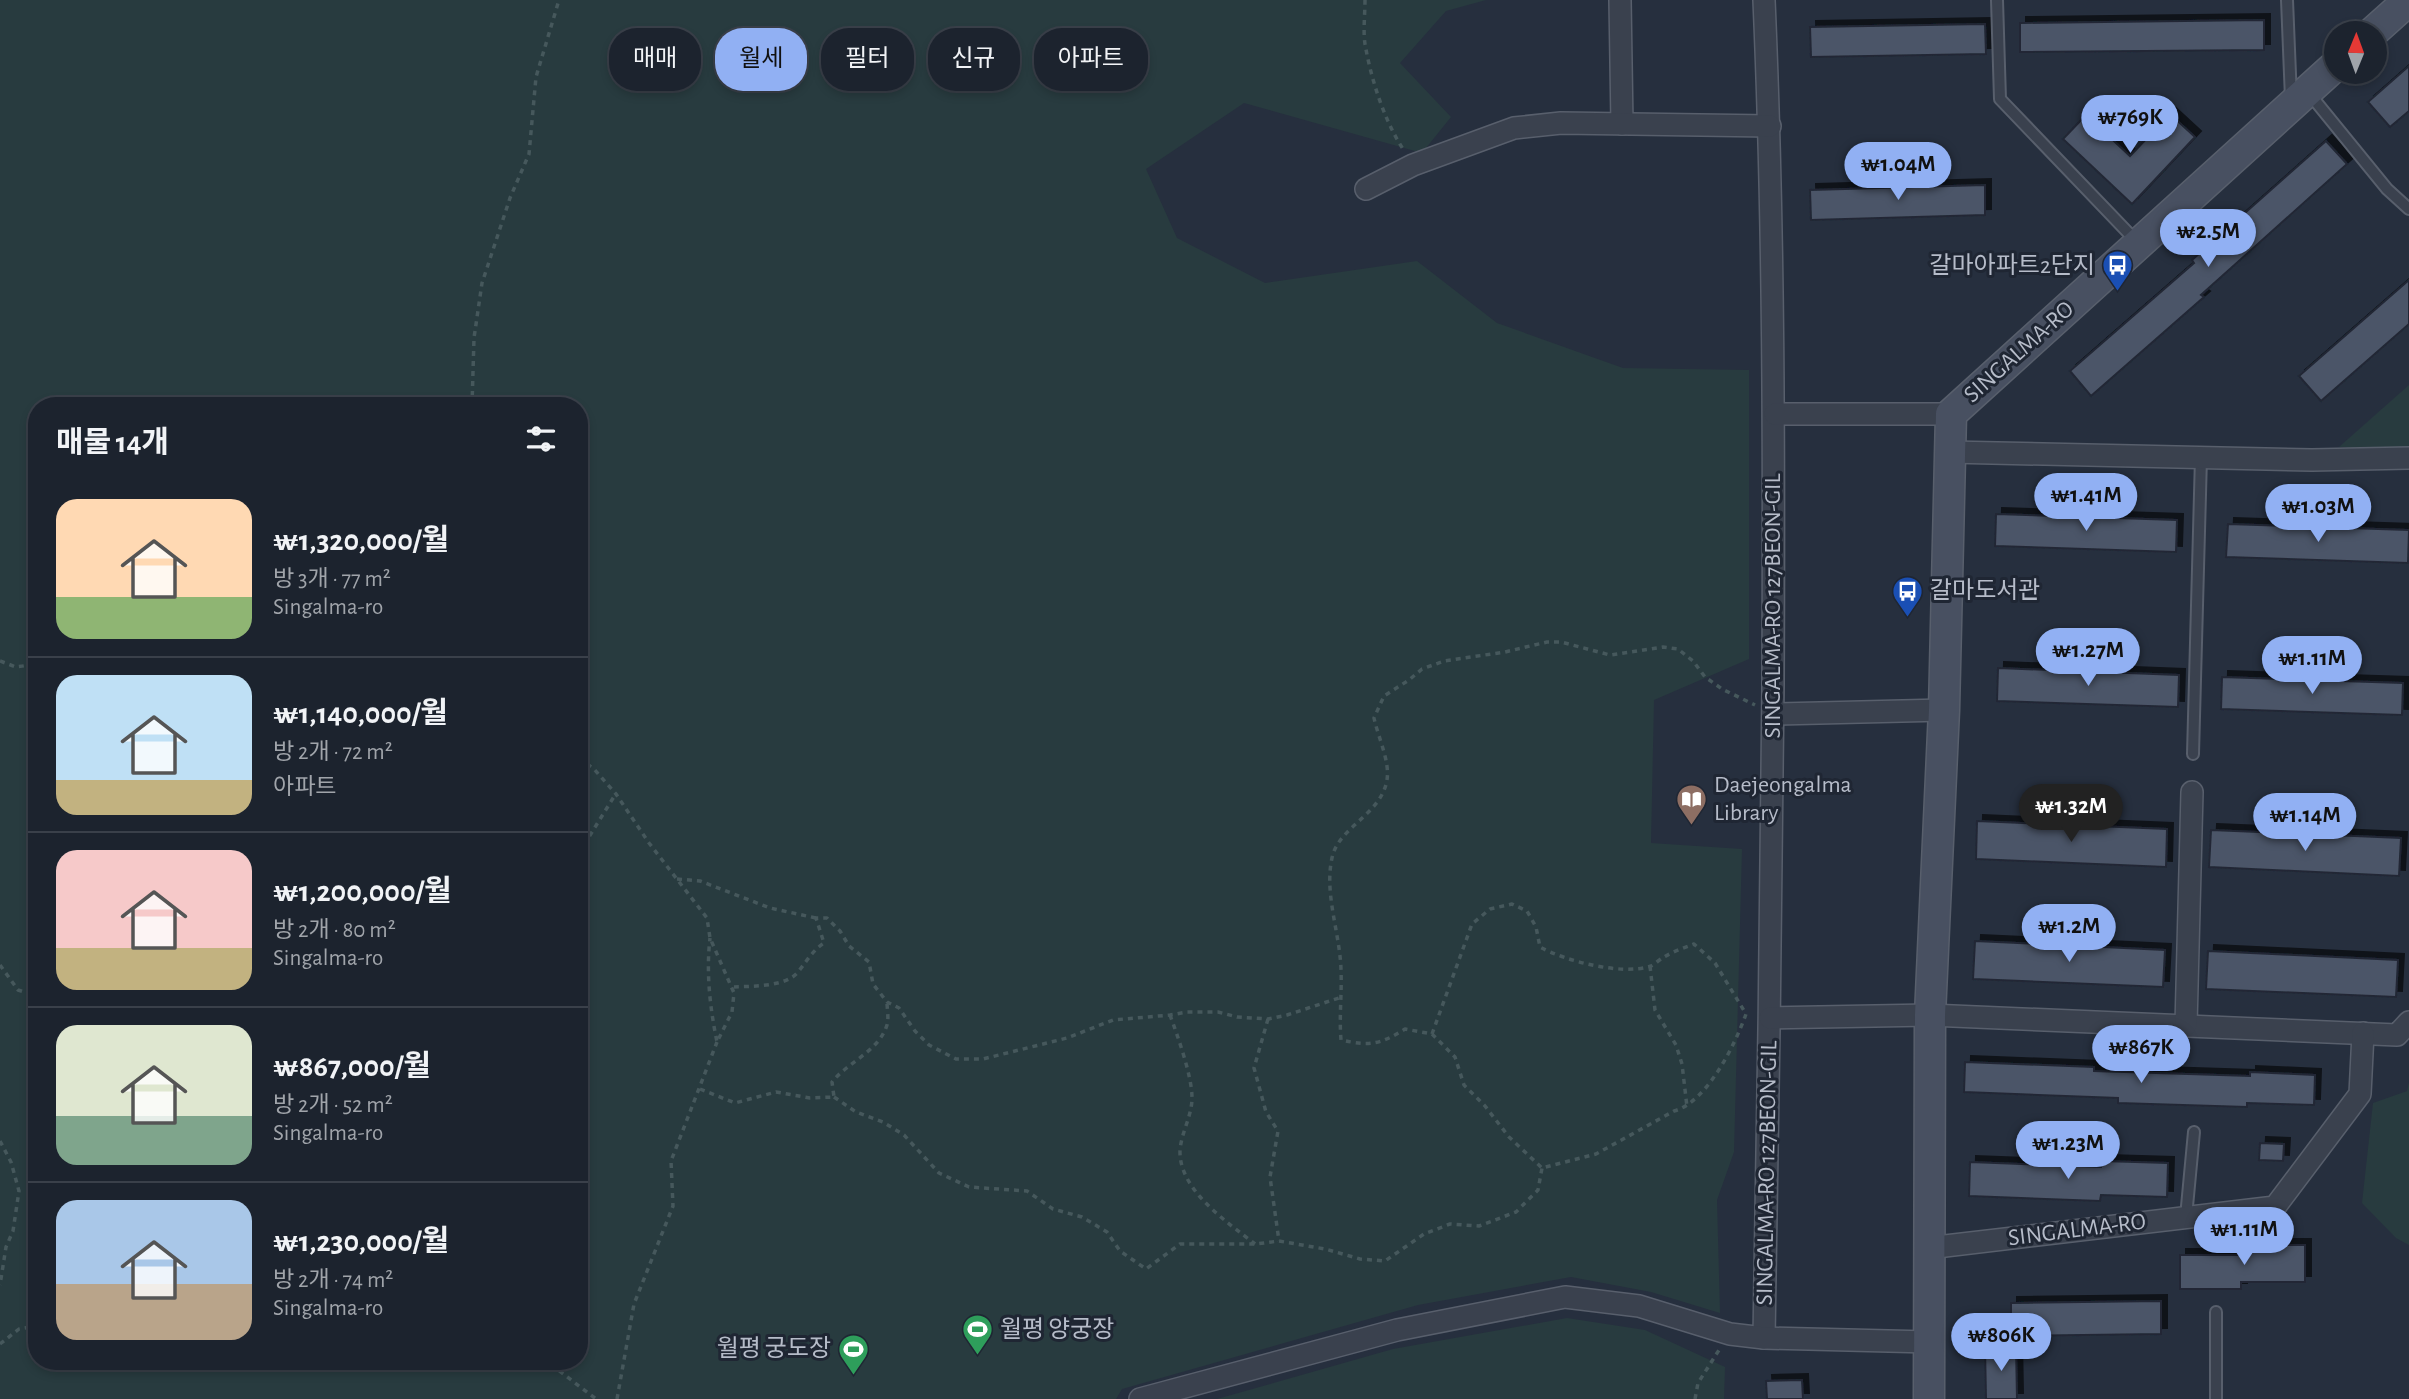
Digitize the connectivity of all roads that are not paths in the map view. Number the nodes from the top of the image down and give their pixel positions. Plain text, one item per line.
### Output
1 (1620, 0) edge
2 (1764, 0) edge
3 (1997, 0) edge
4 (2287, 0) edge
5 (2409, 0) edge
6 (2385, 21) edge
7 (2324, 76) edge
8 (2299, 98) junction
9 (1622, 124) junction
10 (1770, 127) junction
11 (1366, 189) dead end
12 (2409, 209) edge
13 (2140, 245) junction
14 (1775, 414) junction
15 (1951, 414) junction
16 (1949, 452) junction
17 (2201, 457) junction
18 (2409, 458) edge
19 (1944, 710) junction
20 (1773, 713) junction
21 (2193, 754) dead end
22 (2193, 792) dead end
23 (1930, 1015) junction
24 (1770, 1018) junction
25 (2409, 1022) edge
26 (2186, 1025) junction
27 (2363, 1033) junction
28 (2194, 1132) dead end
29 (2186, 1217) junction
30 (1928, 1248) junction
31 (2216, 1312) dead end
32 (1764, 1338) junction
33 (1928, 1342) junction
34 (1140, 1399) edge
35 (1929, 1399) edge
36 (2216, 1399) edge

1 - 9 street
2 - 10 street, SINGALMA-RO 127BEON-GIL
3 - 13 lane
4 - 8 lane
5 - 6 street
7 - 8 street, SINGALMA-RO
8 - 12 lane
8 - 13 street, SINGALMA-RO
9 - 10 street
9 - 11 street
10 - 14 street, SINGALMA-RO 127BEON-GIL
13 - 15 street, SINGALMA-RO
14 - 15 street, SINGALMA-RO
14 - 20 street, SINGALMA-RO 127BEON-GIL
15 - 16 street, SINGALMA-RO
16 - 17 street
16 - 19 street, SINGALMA-RO
17 - 18 street
17 - 21 lane
19 - 20 street
19 - 23 street, SINGALMA-RO
20 - 24 street, SINGALMA-RO 127BEON-GIL
22 - 26 street
23 - 24 street
23 - 26 street
23 - 30 street, SINGALMA-RO
24 - 32 street, SINGALMA-RO 127BEON-GIL
25 - 27 street
26 - 27 street
27 - 29 street, SINGALMA-RO
28 - 29 lane
29 - 30 street, SINGALMA-RO
30 - 33 street, SINGALMA-RO
31 - 36 lane
32 - 33 street
32 - 34 street
33 - 35 street, SINGALMA-RO

